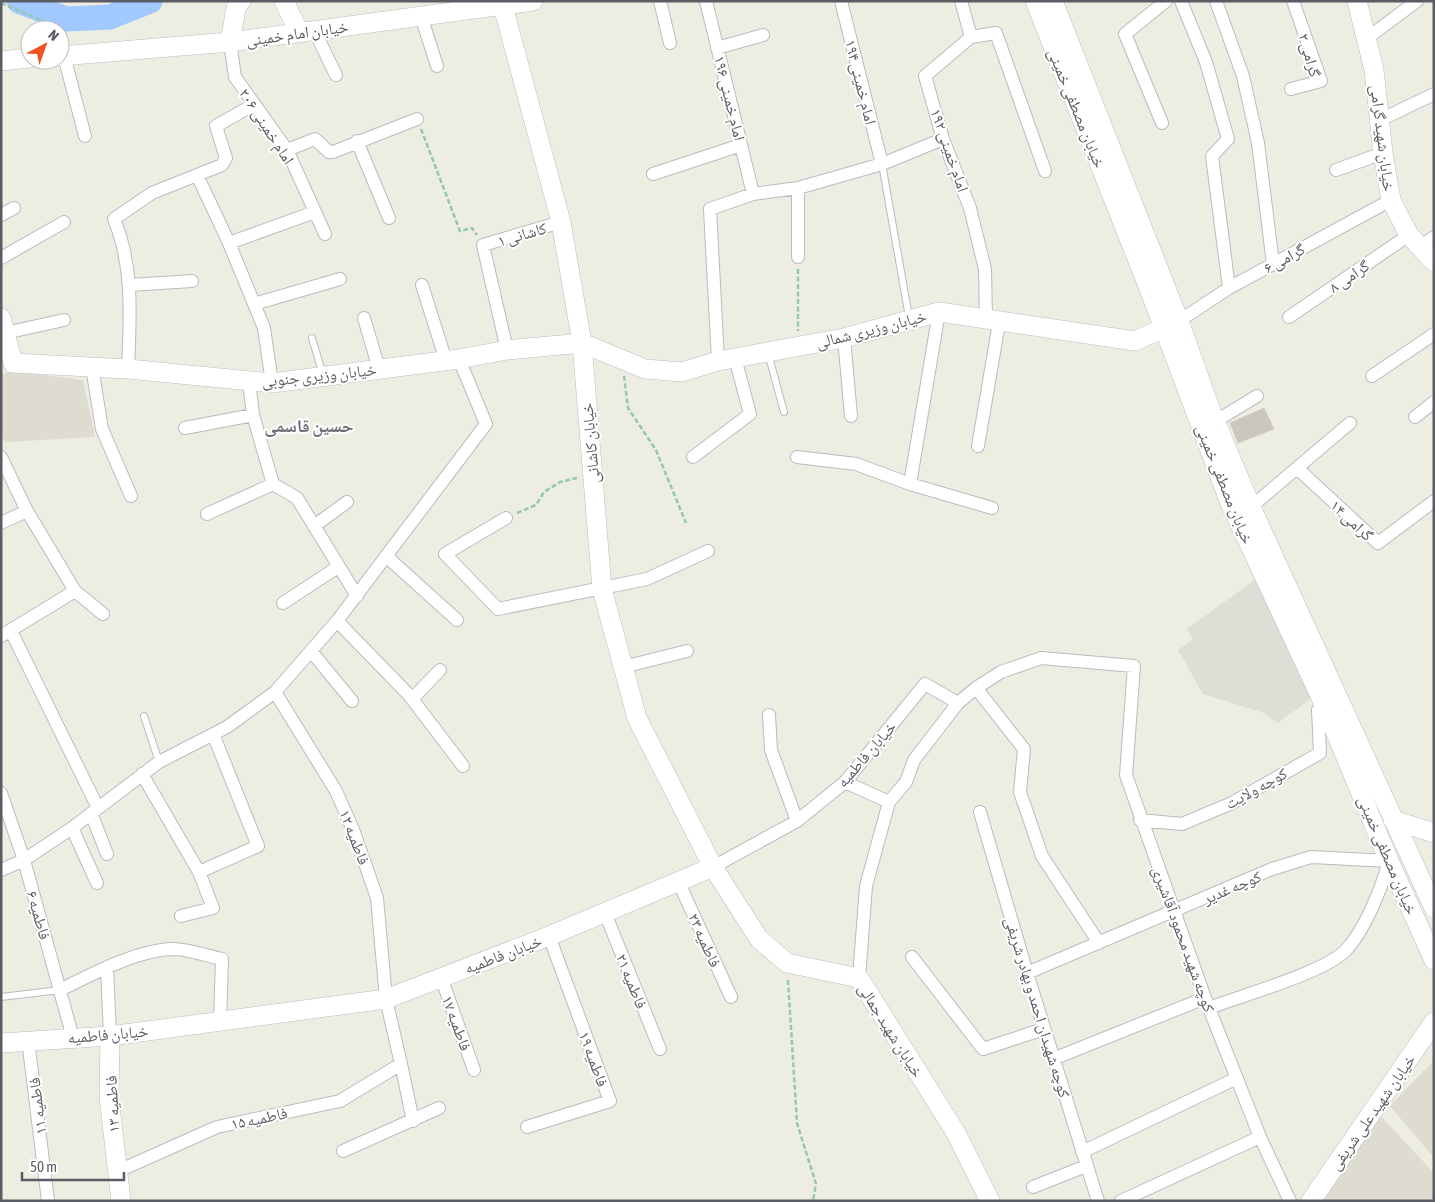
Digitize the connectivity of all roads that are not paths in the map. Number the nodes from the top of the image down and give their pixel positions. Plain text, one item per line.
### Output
1 (241, 1) edge
2 (284, 1) edge
3 (531, 1) edge
4 (660, 1) edge
5 (706, 1) edge
6 (841, 1) edge
7 (961, 1) edge
8 (1035, 1) edge
9 (1053, 1) edge
10 (1166, 1) edge
11 (1181, 1) edge
12 (1216, 1) edge
13 (1293, 1) edge
14 (1357, 1) edge
15 (1416, 1) edge
16 (503, 6) junction
17 (421, 16) junction
18 (307, 31) junction
19 (763, 35) dead end
20 (971, 37) junction
21 (1366, 39) junction
22 (230, 42) junction
23 (670, 42) dead end
24 (717, 48) junction
25 (70, 55) edge
26 (20, 59) edge
27 (1, 61) edge
28 (438, 66) dead end
29 (66, 70) edge
30 (336, 74) dead end
31 (1291, 89) dead end
32 (1434, 94) edge
33 (253, 104) junction
34 (417, 119) road end
35 (1380, 120) junction
36 (1162, 123) dead end
37 (85, 136) dead end
38 (943, 139) junction
39 (357, 141) junction
40 (741, 145) junction
41 (287, 150) junction
42 (1383, 153) junction
43 (882, 164) junction
44 (1336, 170) dead end
45 (1045, 171) dead end
46 (653, 174) dead end
47 (197, 175) junction
48 (798, 188) junction
49 (753, 194) junction
50 (1391, 200) junction
51 (14, 208) dead end
52 (315, 212) junction
53 (1, 215) edge
54 (390, 218) dead end
55 (64, 222) dead end
56 (561, 222) junction
57 (325, 234) dead end
58 (1421, 240) edge
59 (229, 243) junction
60 (798, 257) road end
61 (1, 258) edge
62 (1434, 262) edge
63 (1273, 264) junction
64 (340, 278) dead end
65 (192, 281) dead end
66 (130, 284) junction
67 (422, 285) dead end
68 (1229, 288) junction
69 (254, 304) junction
70 (939, 312) junction
71 (1288, 316) dead end
72 (364, 318) dead end
73 (64, 320) dead end
74 (910, 321) junction
75 (993, 322) junction
76 (3, 325) edge
77 (1172, 325) junction
78 (1434, 334) edge
79 (312, 338) dead end
80 (844, 338) junction
81 (582, 343) junction
82 (507, 350) junction
83 (768, 352) junction
84 (726, 359) junction
85 (453, 360) junction
86 (7, 365) edge
87 (92, 367) junction
88 (128, 369) junction
89 (379, 369) junction
90 (323, 376) junction
91 (1372, 376) dead end
92 (249, 381) junction
93 (272, 383) junction
94 (1257, 396) dead end
95 (1434, 402) edge
96 (784, 412) dead end
97 (253, 415) junction
98 (851, 416) dead end
99 (1414, 417) dead end
100 (1216, 421) junction
101 (1350, 423) dead end
102 (185, 428) dead end
103 (978, 446) dead end
104 (1, 457) edge
105 (693, 457) dead end
106 (797, 457) dead end
107 (1297, 468) junction
108 (273, 484) junction
109 (910, 484) junction
110 (132, 496) dead end
111 (1434, 501) edge
112 (347, 502) dead end
113 (1251, 507) junction
114 (992, 508) dead end
115 (27, 512) junction
116 (207, 514) dead end
117 (506, 518) road end
118 (1, 523) edge
119 (314, 526) junction
120 (708, 551) dead end
121 (386, 556) junction
122 (338, 566) junction
123 (602, 589) junction
124 (75, 591) junction
125 (357, 596) junction
126 (283, 603) dead end
127 (103, 614) dead end
128 (457, 620) dead end
129 (337, 621) junction
130 (6, 633) edge
131 (311, 651) junction
132 (687, 651) dead end
133 (623, 667) junction
134 (440, 670) dead end
135 (976, 688) junction
136 (275, 692) junction
137 (412, 699) junction
138 (352, 701) dead end
139 (1322, 702) junction
140 (958, 703) junction
141 (768, 715) dead end
142 (144, 716) dead end
143 (213, 734) junction
144 (159, 762) junction
145 (463, 766) dead end
146 (142, 774) junction
147 (845, 782) junction
148 (1, 793) edge
149 (889, 802) junction
150 (94, 811) junction
151 (980, 812) dead end
152 (1140, 820) junction
153 (1393, 820) junction
154 (797, 821) junction
155 (72, 828) junction
156 (1434, 833) edge
157 (107, 854) dead end
158 (24, 860) junction
159 (1389, 861) junction
160 (713, 866) junction
161 (1, 870) edge
162 (199, 872) junction
163 (97, 883) dead end
164 (678, 883) junction
165 (1433, 907) edge
166 (1173, 912) junction
167 (605, 913) junction
168 (181, 916) dead end
169 (549, 936) junction
170 (1099, 943) junction
171 (912, 956) dead end
172 (1434, 960) edge
173 (107, 967) junction
174 (1027, 973) junction
175 (441, 977) junction
176 (859, 978) junction
177 (60, 990) junction
178 (1, 997) edge
179 (731, 997) dead end
180 (386, 999) junction
181 (1207, 1003) junction
182 (220, 1022) junction
183 (1434, 1022) edge
184 (1044, 1029) junction
185 (110, 1036) junction
186 (73, 1038) junction
187 (28, 1040) junction
188 (1, 1043) edge
189 (660, 1049) dead end
190 (1053, 1058) junction
191 (401, 1064) junction
192 (474, 1070) dead end
193 (1237, 1078) junction
194 (439, 1108) dead end
195 (413, 1121) junction
196 (527, 1128) dead end
197 (1260, 1137) junction
198 (342, 1150) dead end
199 (1082, 1152) junction
200 (1086, 1166) junction
201 (116, 1172) junction
202 (1033, 1187) dead end
203 (48, 1201) edge
204 (121, 1201) edge
205 (990, 1201) edge
206 (1098, 1201) edge
207 (1121, 1201) edge
208 (1290, 1201) edge
209 (1310, 1201) edge

1 - 22 street
2 - 18 street
3 - 16 street, خیابان امام خمینی
4 - 23 street
5 - 24 street, امام خمینی ۱۹۶
6 - 43 street, امام خمینی ۱۹۴
7 - 20 street
8 - 77 street, خیابان مصطفی خمینی
9 - 77 street, خیابان مصطفی خمینی
10 - 36 street
11 - 68 street
12 - 63 street
13 - 31 street, گرامی ۲
14 - 21 street, خیابان شهید گرامی
15 - 21 street
16 - 17 street, خیابان امام خمینی
16 - 56 street, خیابان کاشانی
17 - 18 street, خیابان امام خمینی
17 - 28 street
18 - 22 street, خیابان امام خمینی
18 - 30 street
19 - 24 street
20 - 38 street, امام خمینی ۱۹۲
20 - 45 street
21 - 35 street, خیابان شهید گرامی
22 - 25 street, خیابان امام خمینی
22 - 33 street, امام خمینی ۲۰۶
24 - 40 street, امام خمینی ۱۹۶
26 - 27 street
29 - 37 street
32 - 35 street
33 - 41 street, امام خمینی ۲۰۶
33 - 47 street
34 - 39 street
35 - 42 street, خیابان شهید گرامی
38 - 43 street
38 - 75 street, امام خمینی ۱۹۲
39 - 41 street
39 - 54 street
40 - 46 street
40 - 49 street, امام خمینی ۱۹۶
41 - 52 street, امام خمینی ۲۰۶
42 - 44 street
42 - 50 street, خیابان شهید گرامی
43 - 48 street
43 - 74 lane
47 - 59 street
47 - 66 street
48 - 49 street
48 - 60 street
49 - 84 street
50 - 58 street, خیابان شهید گرامی
50 - 63 street, گرامی ۶
51 - 53 street
52 - 57 street, امام خمینی ۲۰۶
52 - 59 street
55 - 61 street
56 - 81 street, خیابان کاشانی
56 - 82 street, کاشانی ۱
58 - 62 street, خیابان شهید گرامی
58 - 71 street, گرامی ۸
59 - 69 street
63 - 68 street, گرامی ۶
64 - 69 street
65 - 66 street
66 - 88 street
67 - 85 street
68 - 77 street, گرامی ۶
69 - 93 street
70 - 74 street, خیابان وزیری شمالی
70 - 75 street, خیابان وزیری شمالی
70 - 109 street
72 - 89 street
73 - 76 street
74 - 80 street, خیابان وزیری شمالی
75 - 77 street, خیابان وزیری شمالی
75 - 103 street, امام خمینی ۱۹۲
76 - 86 street, خیابان وزیری جنوبی
77 - 100 street, خیابان مصطفی خمینی
77 - 139 street, خیابان مصطفی خمینی
78 - 91 street
79 - 90 lane
80 - 83 street, خیابان وزیری شمالی
80 - 98 street
81 - 82 street, خیابان وزیری جنوبی
81 - 84 street, خیابان وزیری شمالی
81 - 123 street, خیابان کاشانی
82 - 85 street, خیابان وزیری جنوبی
83 - 84 street, خیابان وزیری شمالی
83 - 96 lane
84 - 105 street
85 - 89 street, خیابان وزیری جنوبی
85 - 121 street
86 - 87 street, خیابان وزیری جنوبی
87 - 88 street, خیابان وزیری جنوبی
87 - 110 street
88 - 92 street, خیابان وزیری جنوبی
89 - 90 street, خیابان وزیری جنوبی
90 - 93 street, خیابان وزیری جنوبی
92 - 93 street, خیابان وزیری جنوبی
92 - 97 street
94 - 100 street
95 - 99 street
97 - 102 street
97 - 108 street
100 - 113 street, خیابان مصطفی خمینی
101 - 107 street
104 - 115 street
106 - 109 street
107 - 111 street, گرامی ۱۴
107 - 113 street
108 - 116 street
108 - 119 street
109 - 114 street
112 - 119 street
113 - 153 street, خیابان مصطفی خمینی
115 - 118 street
115 - 124 street
117 - 123 street
119 - 122 street
120 - 123 street
121 - 125 street
121 - 128 street
122 - 125 street
122 - 126 street
123 - 133 street, خیابان کاشانی
124 - 127 street
124 - 130 street
125 - 129 street
129 - 131 street
129 - 137 street
130 - 150 street
131 - 136 street
131 - 138 street
132 - 133 street
133 - 160 street, خیابان کاشانی
134 - 137 street
135 - 140 street
135 - 152 street, کوچه شهید محمود آقاشیری
135 - 170 street
136 - 143 street
136 - 180 street, فاطمیه ۱۲
137 - 145 street
139 - 152 street, کوچه ولایت
139 - 159 street, خیابان مصطفی خمینی
140 - 147 street, خیابان فاطمیه
140 - 149 street
141 - 154 street
142 - 144 lane
143 - 144 street
143 - 162 street
144 - 146 street
146 - 150 street
146 - 162 street
147 - 149 street
147 - 154 street, خیابان فاطمیه
148 - 158 street, فاطمیه ۶
149 - 176 street
150 - 155 street
150 - 157 street
151 - 174 street, کوچه شهیدان احمد و بهادر شریفی
152 - 166 street, کوچه شهید محمود آقاشیری
153 - 156 street
153 - 165 street, خیابان مصطفی خمینی
154 - 160 street, خیابان فاطمیه
155 - 158 street
155 - 163 street
158 - 161 street
158 - 177 street, فاطمیه ۶
159 - 166 street, کوچه غدیر
159 - 172 street, خیابان مصطفی خمینی
159 - 181 street
160 - 164 street, خیابان فاطمیه
160 - 176 street, خیابان شهید جمالی
162 - 168 street
164 - 167 street, خیابان فاطمیه
164 - 179 street, فاطمیه ۲۳
166 - 170 street, کوچه غدیر
166 - 181 street, کوچه شهید محمود آقاشیری
167 - 169 street, خیابان فاطمیه
167 - 189 street, فاطمیه ۲۱
169 - 175 street, خیابان فاطمیه
169 - 196 street, فاطمیه ۱۹
170 - 174 street, کوچه غدیر
171 - 184 street
173 - 177 street
173 - 182 street
173 - 185 street
174 - 184 street, کوچه شهیدان احمد و بهادر شریفی
175 - 180 street, خیابان فاطمیه
175 - 192 street, فاطمیه ۱۷
176 - 205 street, خیابان شهید جمالی
177 - 178 lane
177 - 186 street, فاطمیه ۶
180 - 182 street, خیابان فاطمیه
180 - 191 street
181 - 190 street
181 - 193 street, کوچه شهید محمود آقاشیری
182 - 185 street, خیابان فاطمیه
183 - 209 street, خیابان شهید علی شریفی
184 - 190 street, کوچه شهیدان احمد و بهادر شریفی
185 - 186 street, خیابان فاطمیه
185 - 201 street, فاطمیه ۱۳
186 - 187 street, خیابان فاطمیه
187 - 188 street, خیابان فاطمیه
187 - 203 street, فاطمیه ۱۱
190 - 199 street, کوچه شهیدان احمد و بهادر شریفی
191 - 195 street
191 - 201 street, فاطمیه ۱۵
193 - 197 street, کوچه شهید محمود آقاشیری
193 - 199 street
194 - 195 street
195 - 198 street
197 - 207 street
197 - 208 street, کوچه شهید محمود آقاشیری
199 - 200 street, کوچه شهیدان احمد و بهادر شریفی
200 - 202 street
200 - 206 street, کوچه شهیدان احمد و بهادر شریفی
201 - 204 street, فاطمیه ۱۳

